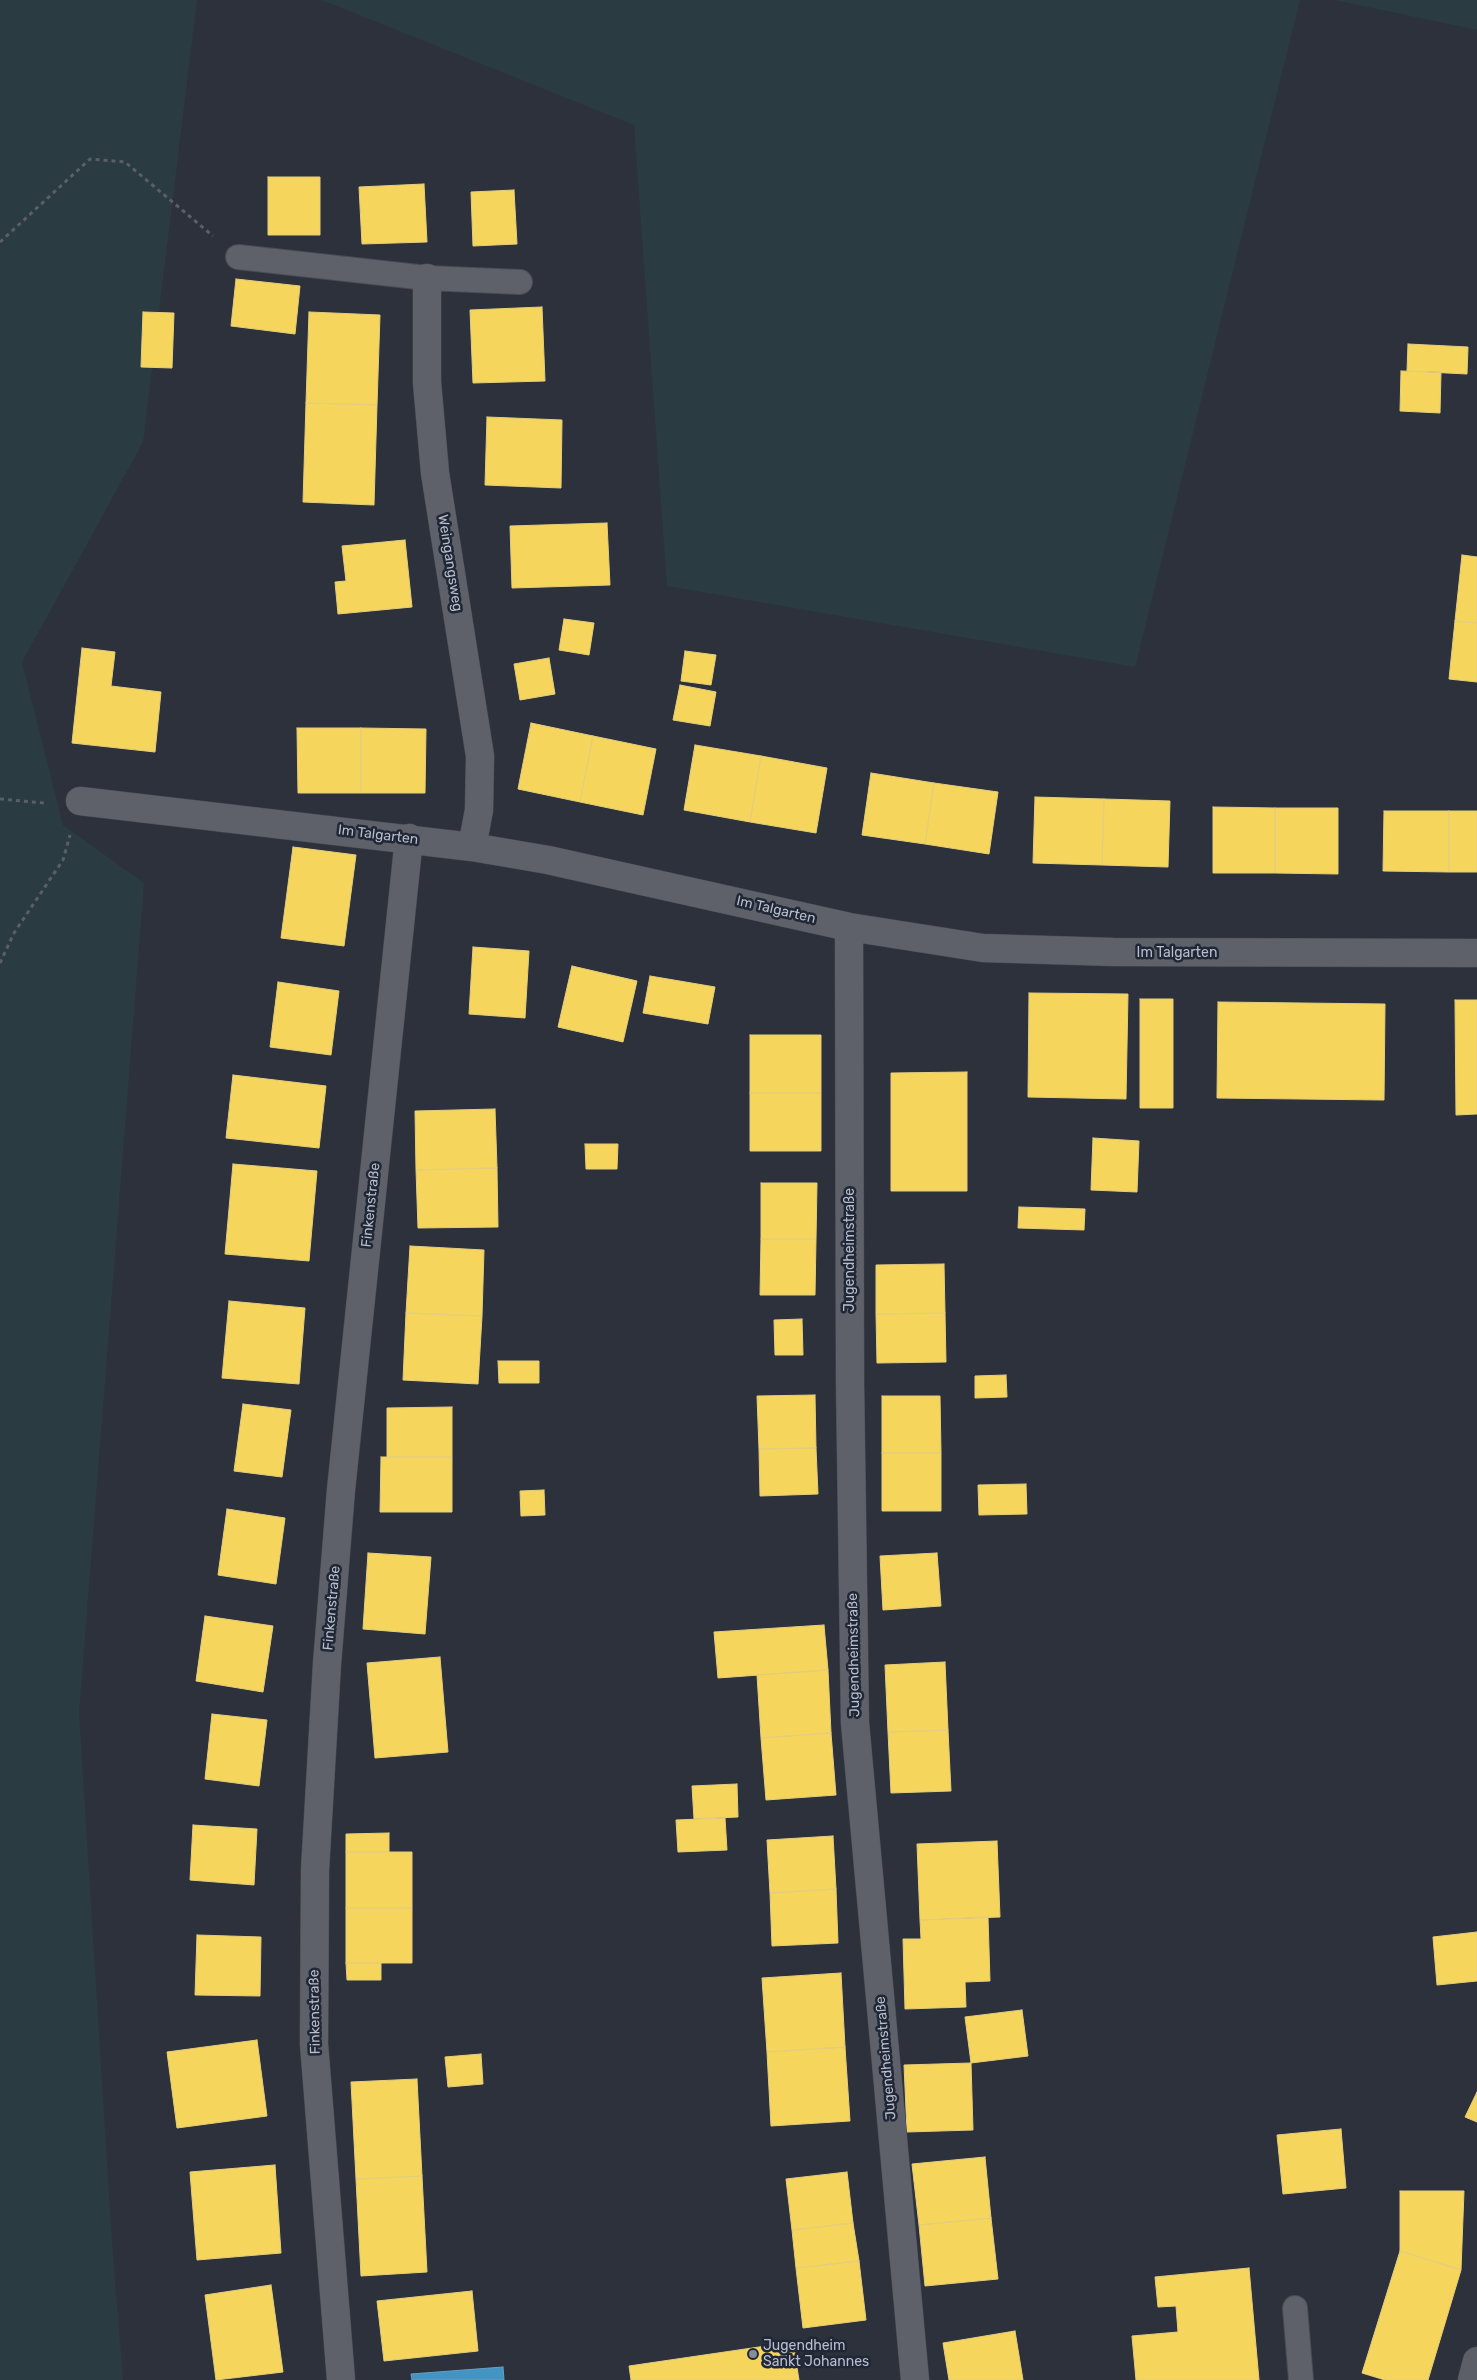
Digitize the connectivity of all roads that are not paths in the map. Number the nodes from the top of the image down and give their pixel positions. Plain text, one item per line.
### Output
1 (238, 257) road end
2 (427, 278) junction
3 (520, 282) dead end
4 (80, 801) road end
5 (409, 838) junction
6 (472, 847) junction
7 (849, 927) junction
8 (1477, 953) edge
9 (1295, 2308) dead end
10 (1477, 2361) edge
11 (341, 2380) edge
12 (915, 2380) edge
13 (1301, 2380) edge
14 (1472, 2380) edge

1 - 2 lane
2 - 3 lane
2 - 6 street, Weingangsweg
4 - 5 street, Im Talgarten
5 - 6 street, Im Talgarten
5 - 11 street, Finkenstraße
6 - 7 street, Im Talgarten
7 - 8 street, Im Talgarten
7 - 12 street, Jugendheimstraße
9 - 13 lane
10 - 14 main road

